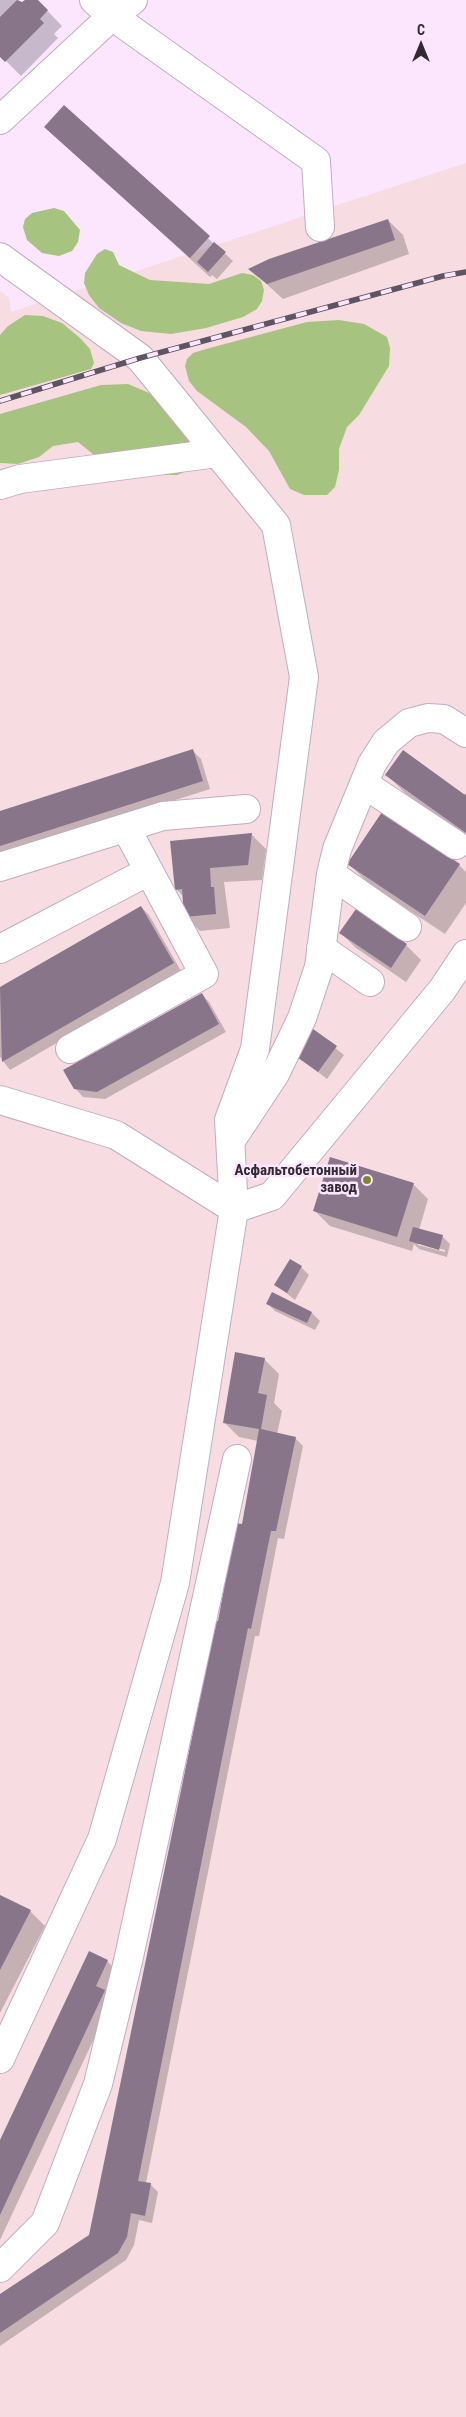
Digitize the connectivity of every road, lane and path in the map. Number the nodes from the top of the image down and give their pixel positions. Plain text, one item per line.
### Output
1 (113, 5) edge
2 (0, 120) edge
3 (320, 227) dead end
4 (0, 257) edge
5 (217, 454) junction
6 (0, 485) edge
7 (466, 733) edge
8 (364, 784) junction
9 (246, 809) dead end
10 (126, 828) junction
11 (456, 845) dead end
12 (0, 867) edge
13 (149, 871) junction
14 (331, 874) junction
15 (407, 927) dead end
16 (321, 948) junction
17 (0, 949) edge
18 (466, 954) edge
19 (370, 982) dead end
20 (70, 1049) dead end
21 (0, 1100) edge
22 (230, 1143) junction
23 (234, 1209) junction
24 (237, 1459) dead end
25 (0, 2060) edge
26 (0, 2268) edge

1 - 2 lane
1 - 3 lane
4 - 5 lane
5 - 6 lane
5 - 22 lane
7 - 8 lane
8 - 11 lane
8 - 14 lane
9 - 10 lane
10 - 12 lane
10 - 13 lane
13 - 17 lane
13 - 20 lane
14 - 15 lane
14 - 16 lane
16 - 19 lane
16 - 22 lane
18 - 23 lane
21 - 23 lane
22 - 23 lane
23 - 25 lane
24 - 26 lane

